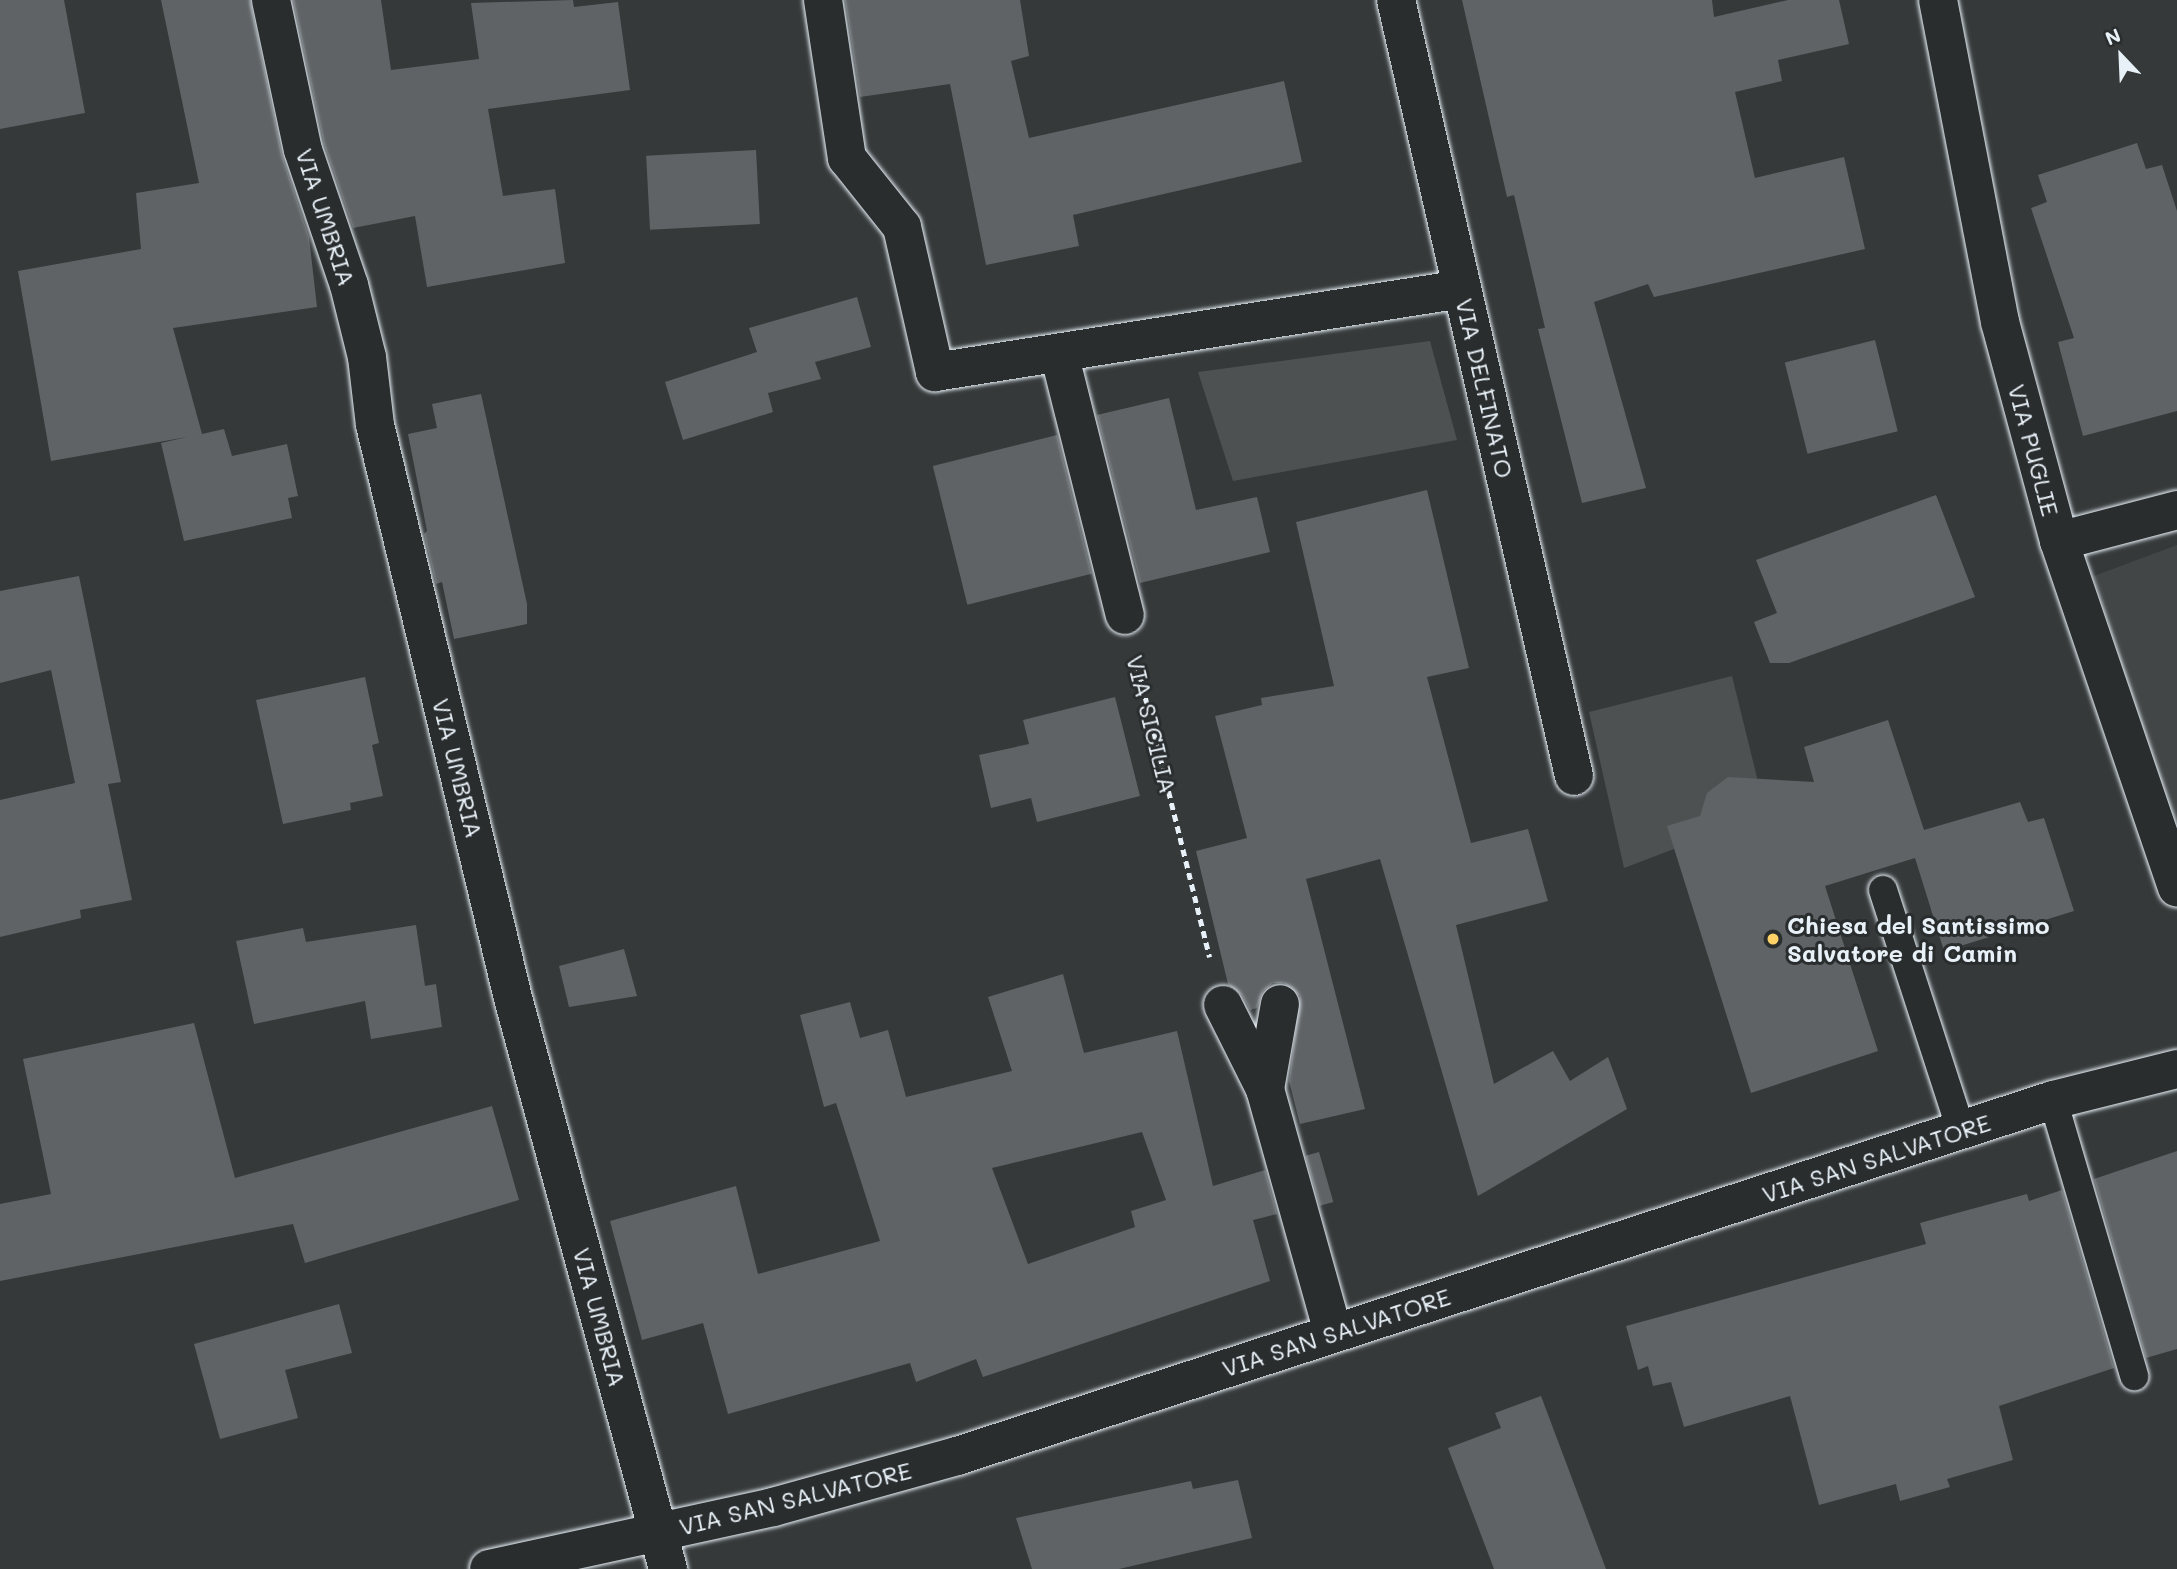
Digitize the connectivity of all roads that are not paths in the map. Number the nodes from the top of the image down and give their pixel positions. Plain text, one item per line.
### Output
1 (271, 0) edge
2 (823, 0) edge
3 (1396, 0) edge
4 (1938, 0) edge
5 (1462, 289) junction
6 (1059, 352) junction
7 (2177, 510) edge
8 (2059, 541) junction
9 (1125, 615) road end
10 (1574, 776) dead end
11 (2177, 887) edge
12 (1883, 890) dead end
13 (1280, 1004) dead end
14 (1223, 1005) road end
15 (2177, 1069) edge
16 (1265, 1089) junction
17 (2053, 1100) junction
18 (1961, 1130) junction
19 (1333, 1333) junction
20 (2134, 1376) dead end
21 (663, 1551) edge
22 (489, 1569) edge

1 - 21 street, VIA UMBRIA
2 - 6 street
3 - 5 street, VIA DELFINATO
4 - 8 street, VIA PUGLIE
5 - 6 street
5 - 10 street, VIA DELFINATO
6 - 9 street
7 - 8 street
8 - 11 street, VIA PUGLIE
12 - 18 lane
13 - 16 street
14 - 16 street
15 - 17 street, VIA SAN SALVATORE
16 - 19 street
17 - 18 street, VIA SAN SALVATORE
17 - 20 lane
18 - 19 street, VIA SAN SALVATORE
19 - 21 street, VIA SAN SALVATORE
21 - 22 street, VIA SAN SALVATORE

